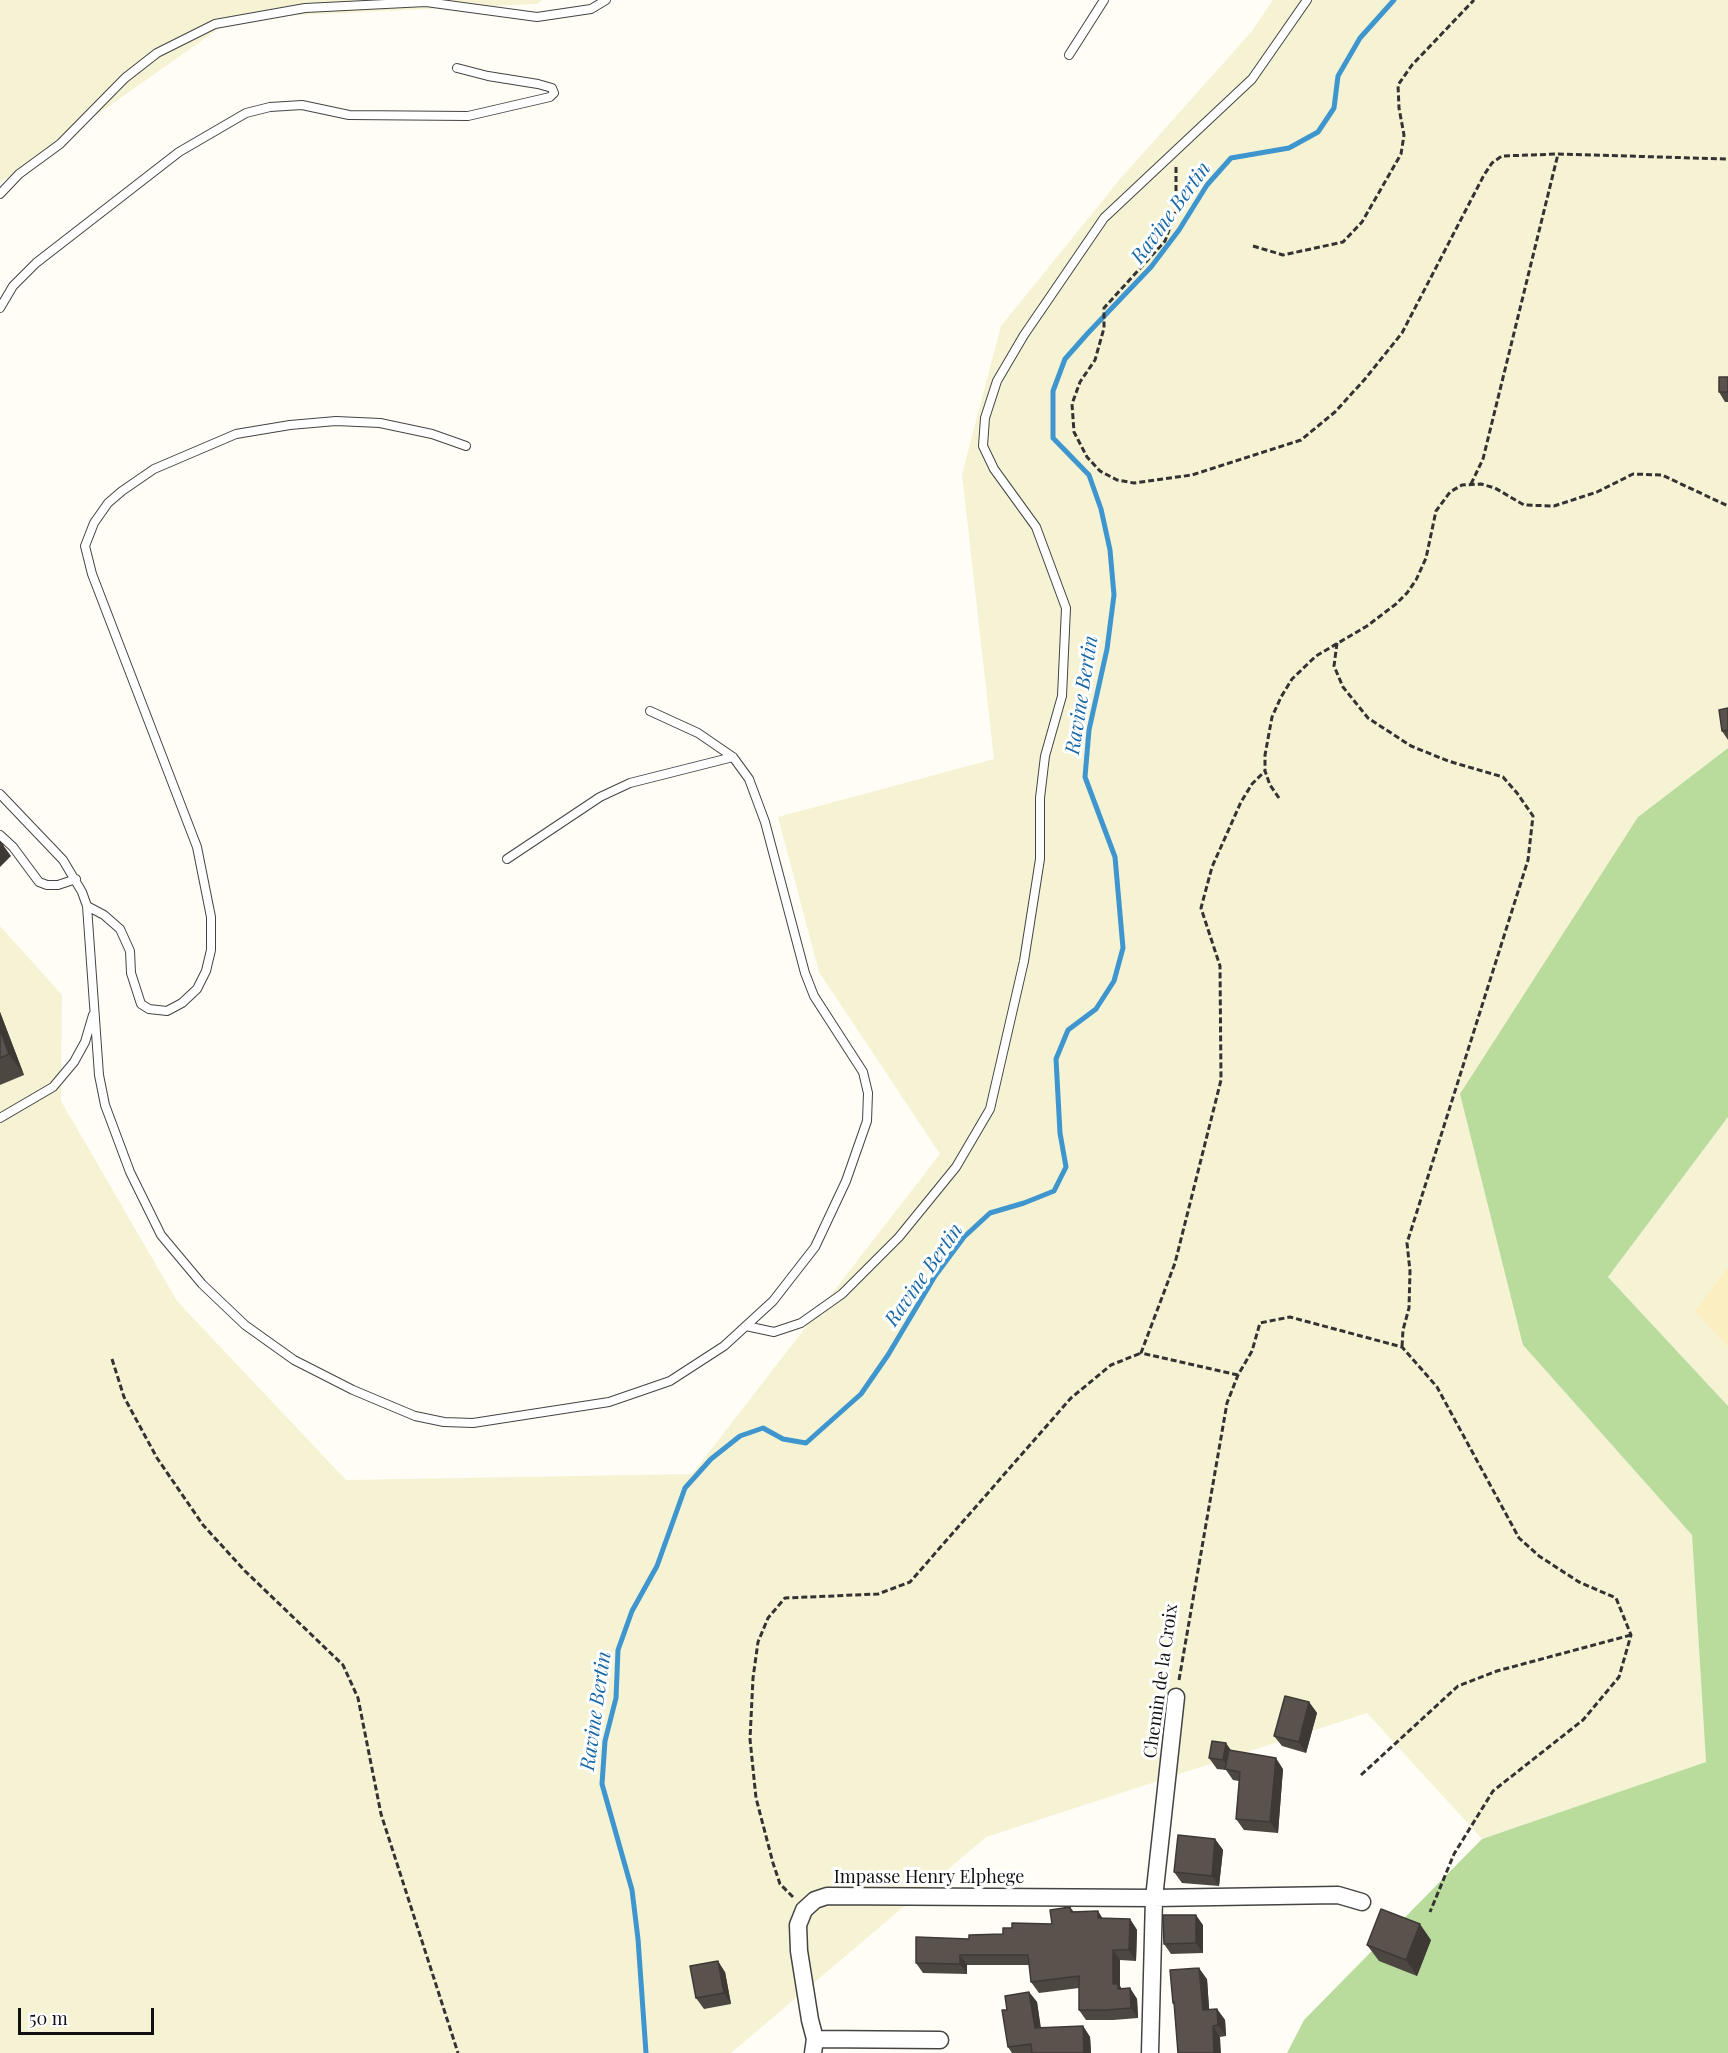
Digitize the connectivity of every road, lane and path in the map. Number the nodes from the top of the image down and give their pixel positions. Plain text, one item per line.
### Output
1 (606, 0) edge
2 (1104, 0) edge
3 (1307, 0) edge
4 (1474, 0) edge
5 (1069, 55) dead end
6 (457, 68) dead end
7 (1175, 150) junction
8 (1558, 154) junction
9 (1728, 159) edge
10 (0, 194) edge
11 (1253, 246) dead end
12 (0, 308) edge
13 (466, 446) dead end
14 (1471, 484) junction
15 (1728, 506) edge
16 (1337, 643) junction
17 (650, 711) dead end
18 (733, 757) junction
19 (1265, 771) junction
20 (0, 794) edge
21 (1279, 798) dead end
22 (0, 835) edge
23 (507, 859) dead end
24 (76, 879) junction
25 (87, 906) junction
26 (94, 1008) junction
27 (0, 1118) edge
28 (746, 1326) junction
29 (1401, 1347) junction
30 (1141, 1353) junction
31 (112, 1359) dead end
32 (1238, 1376) junction
33 (1631, 1635) junction
34 (1176, 1697) joint
35 (1361, 1774) dead end
36 (1154, 1898) junction
37 (1362, 1902) dead end
38 (804, 1910) junction
39 (1430, 1912) dead end
40 (940, 2040) dead end
41 (814, 2046) edge
42 (458, 2053) edge
43 (1150, 2053) edge

1 - 10 lane
2 - 5 lane
3 - 7 lane
4 - 11 path
6 - 12 lane
7 - 8 path
7 - 28 lane
8 - 9 path
8 - 14 path
13 - 25 lane
14 - 15 path
14 - 16 path
16 - 19 path
16 - 29 path
17 - 18 lane
18 - 23 lane
18 - 28 lane
19 - 21 path
19 - 30 path
20 - 24 lane
22 - 24 lane
24 - 25 lane
25 - 26 lane
26 - 27 lane
26 - 28 lane
29 - 32 path, Chemin de la Croix
29 - 33 path
30 - 32 path
30 - 38 path
31 - 42 path
32 - 34 path, Chemin de la Croix
33 - 35 path
33 - 39 path
34 - 36 street, Chemin de la Croix
36 - 37 street, Impasse Henry Elphege
36 - 38 street, Impasse Henry Elphege
36 - 43 street, Chemin de la Croix
38 - 41 street
40 - 41 street

